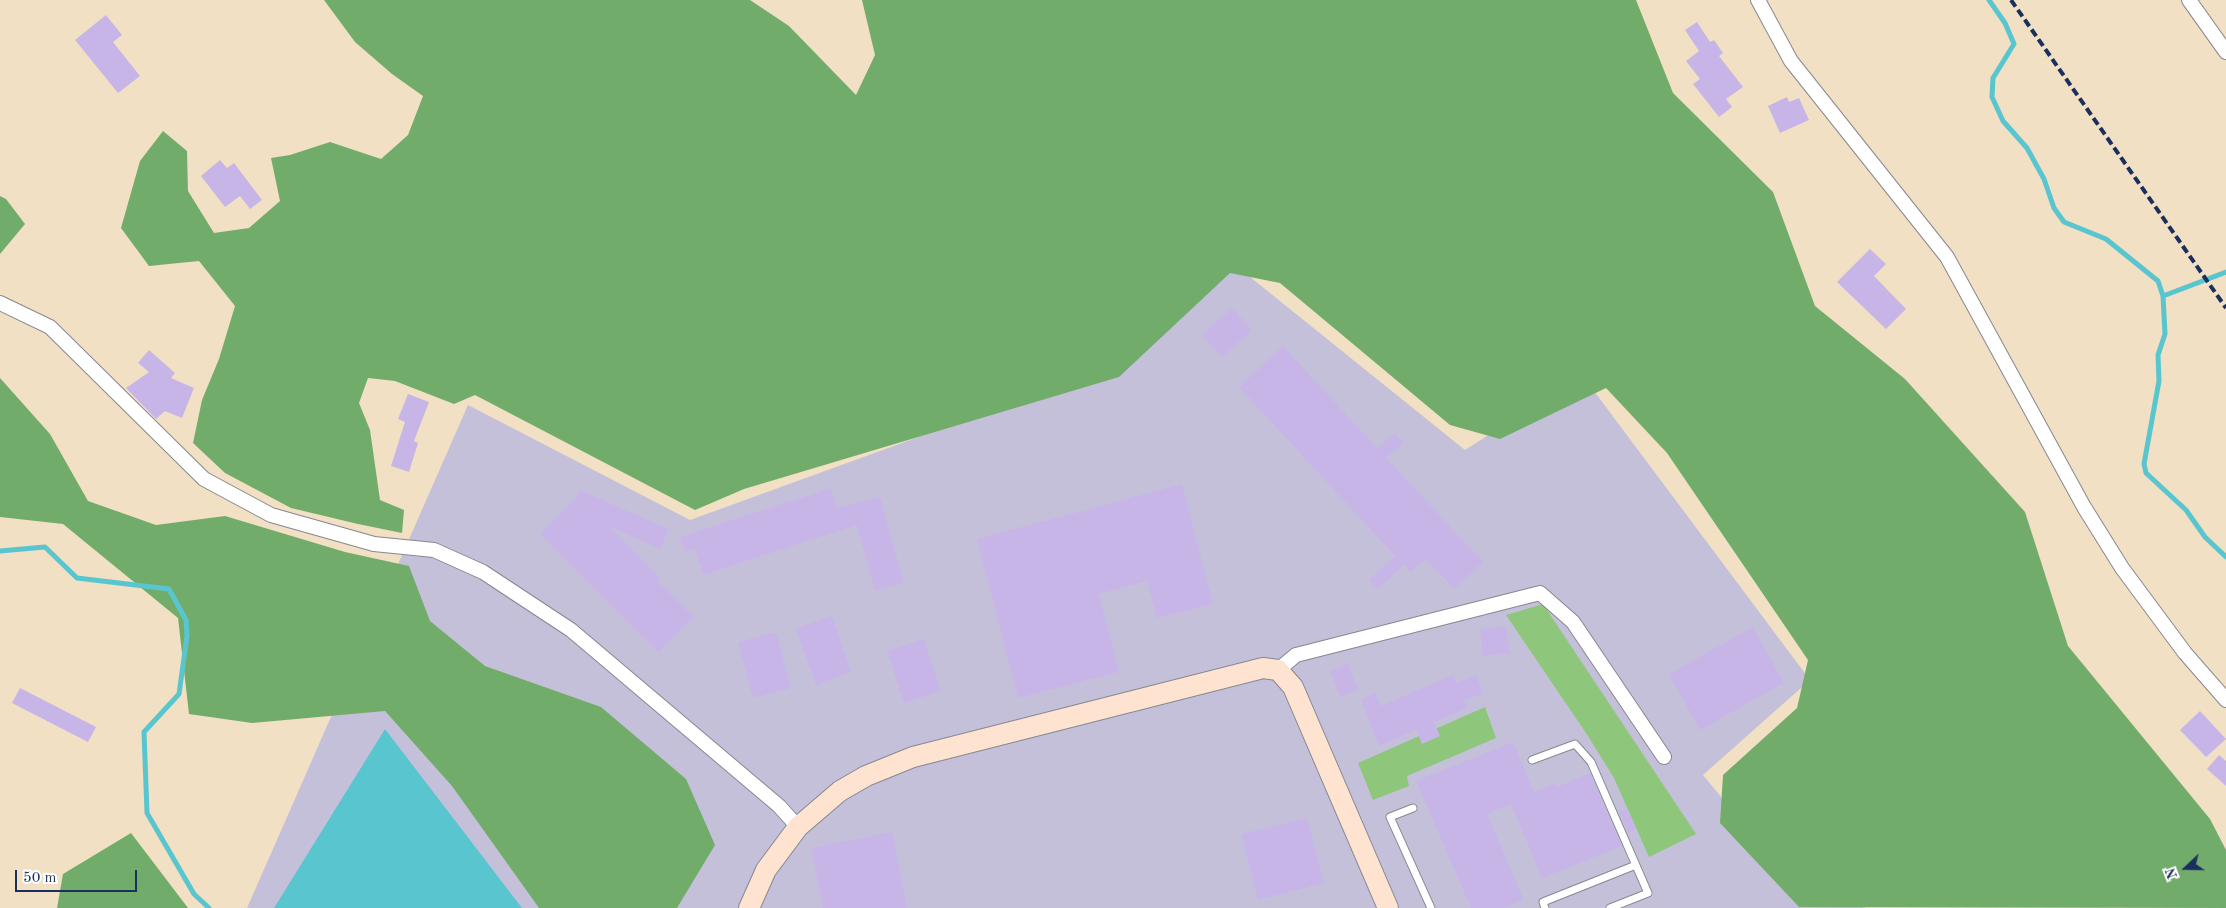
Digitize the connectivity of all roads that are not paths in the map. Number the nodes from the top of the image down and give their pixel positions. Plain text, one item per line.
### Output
1 (1758, 0) edge
2 (2189, 0) edge
3 (2226, 52) edge
4 (0, 303) edge
5 (1278, 670) junction
6 (2226, 700) edge
7 (1664, 757) dead end
8 (1532, 760) dead end
9 (1413, 808) dead end
10 (798, 827) junction
11 (1636, 865) junction
12 (749, 908) edge
13 (1388, 908) edge
14 (1431, 908) edge
15 (1545, 908) edge
16 (1610, 908) edge

1 - 6 street
2 - 3 street
4 - 10 street
5 - 7 street
5 - 10 street
5 - 13 street
8 - 11 lane
9 - 14 lane
10 - 12 street
11 - 15 lane
11 - 16 lane

